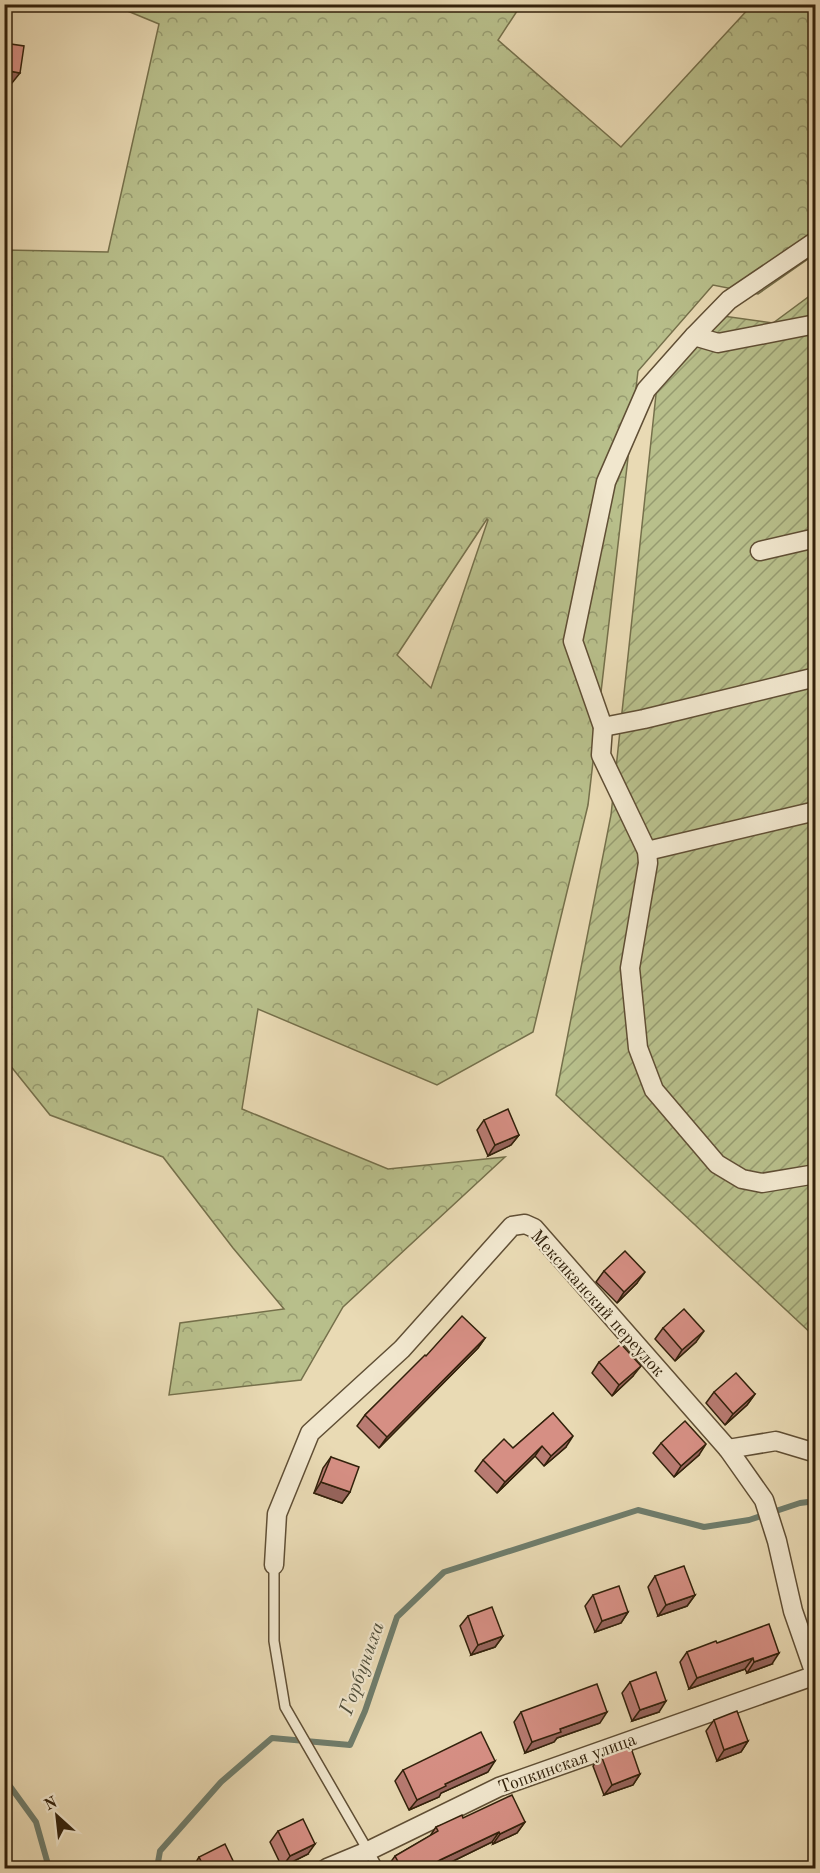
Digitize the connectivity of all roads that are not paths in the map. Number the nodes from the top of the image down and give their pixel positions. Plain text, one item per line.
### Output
1 (816, 241) edge
2 (816, 324) edge
3 (694, 336) junction
4 (816, 538) edge
5 (760, 551) dead end
6 (816, 677) edge
7 (603, 727) junction
8 (816, 811) edge
9 (647, 850) junction
10 (816, 1174) edge
11 (728, 1449) junction
12 (816, 1453) edge
13 (274, 1565) joint
14 (815, 1676) edge
15 (368, 1851) junction
16 (327, 1869) edge
17 (378, 1869) edge

1 - 3 street
2 - 3 street
3 - 7 street
4 - 5 street
6 - 7 street
7 - 9 street
8 - 9 street
9 - 10 street
11 - 12 street
11 - 13 street, Мексиканский переулок
11 - 14 street, Мексиканский переулок
13 - 15 lane
14 - 15 street, Топкинская улица
15 - 16 street, Топкинская улица
15 - 17 lane

